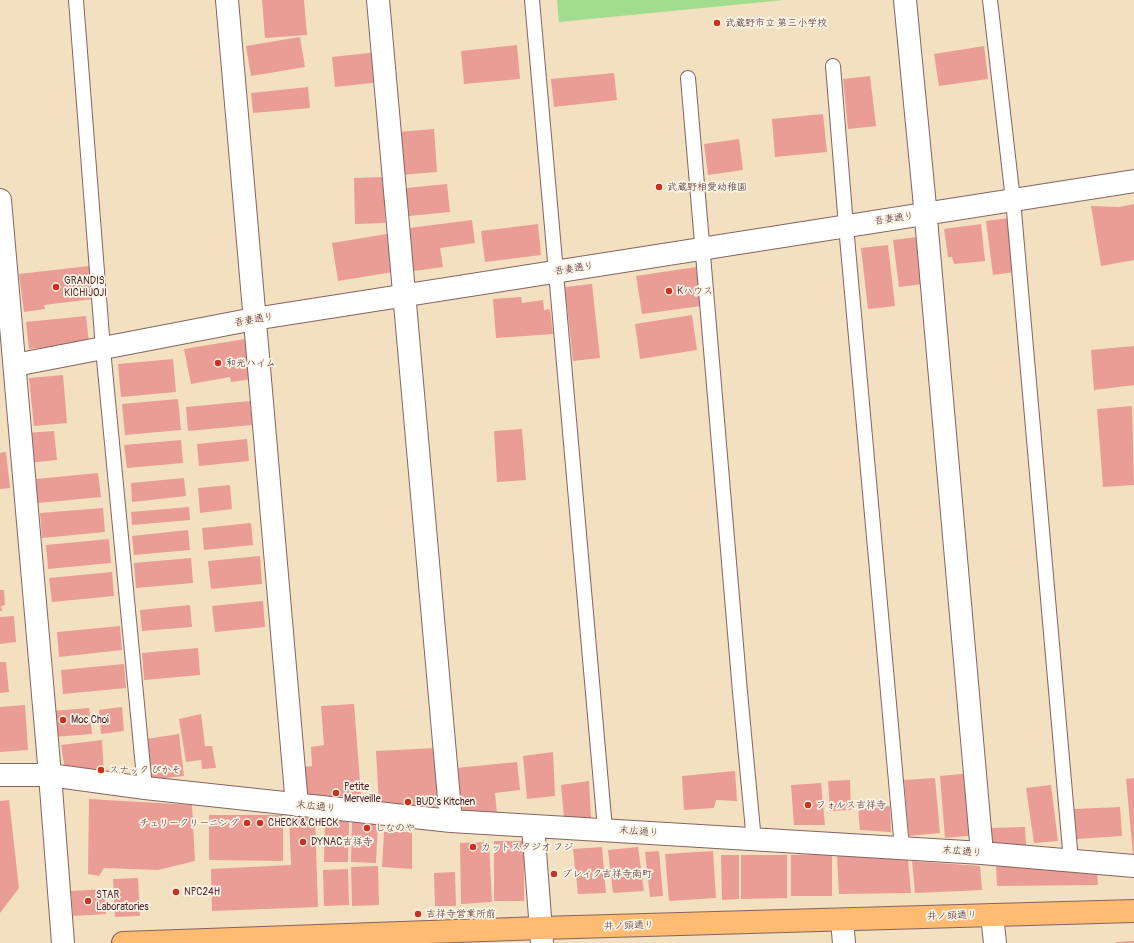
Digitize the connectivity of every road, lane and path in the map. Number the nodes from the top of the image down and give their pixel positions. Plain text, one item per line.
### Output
1 (76, 0) edge
2 (227, 0) edge
3 (378, 0) edge
4 (532, 0) edge
5 (905, 0) edge
6 (990, 0) edge
7 (833, 66) dead end
8 (688, 78) dead end
9 (1134, 181) edge
10 (0, 200) edge
11 (1013, 200) junction
12 (926, 215) junction
13 (846, 226) junction
14 (702, 248) junction
15 (3, 261) edge
16 (556, 272) junction
17 (404, 296) junction
18 (254, 319) junction
19 (102, 348) junction
20 (15, 365) junction
21 (50, 774) junction
22 (0, 775) edge
23 (144, 788) junction
24 (297, 805) junction
25 (452, 822) junction
26 (533, 826) junction
27 (605, 829) junction
28 (754, 841) junction
29 (902, 848) junction
30 (982, 853) junction
31 (1070, 861) junction
32 (1134, 866) edge
33 (1134, 911) edge
34 (992, 915) junction
35 (842, 920) junction
36 (542, 935) edge
37 (63, 943) edge
38 (123, 943) edge
39 (844, 943) edge
40 (994, 943) edge

1 - 19 lane
2 - 18 street
3 - 17 street
4 - 16 lane
5 - 12 street
6 - 11 lane
7 - 13 lane
8 - 14 lane
9 - 11 street, 吾妻通り
10 - 15 street
11 - 12 street, 吾妻通り
11 - 31 lane
12 - 13 street, 吾妻通り
12 - 30 street
13 - 14 street, 吾妻通り
13 - 29 lane
14 - 16 street, 吾妻通り
14 - 28 lane
15 - 20 street
16 - 17 street, 吾妻通り
16 - 27 lane
17 - 18 street, 吾妻通り
17 - 25 street
18 - 19 street, 吾妻通り
18 - 24 street
19 - 20 street, 吾妻通り
19 - 23 lane
20 - 21 street
21 - 22 street
21 - 23 street, 末広通り
21 - 37 street
23 - 24 street, 末広通り
24 - 25 street, 末広通り
25 - 26 street, 末広通り
26 - 27 street, 末広通り
26 - 36 street
27 - 28 street, 末広通り
28 - 29 street, 末広通り
29 - 30 street, 末広通り
30 - 31 street, 末広通り
31 - 32 street, 末広通り
33 - 34 main road, 井ノ頭通り
34 - 35 main road, 井ノ頭通り
34 - 40 street
35 - 36 main road, 井ノ頭通り
35 - 39 street
36 - 38 main road, 井ノ頭通り

